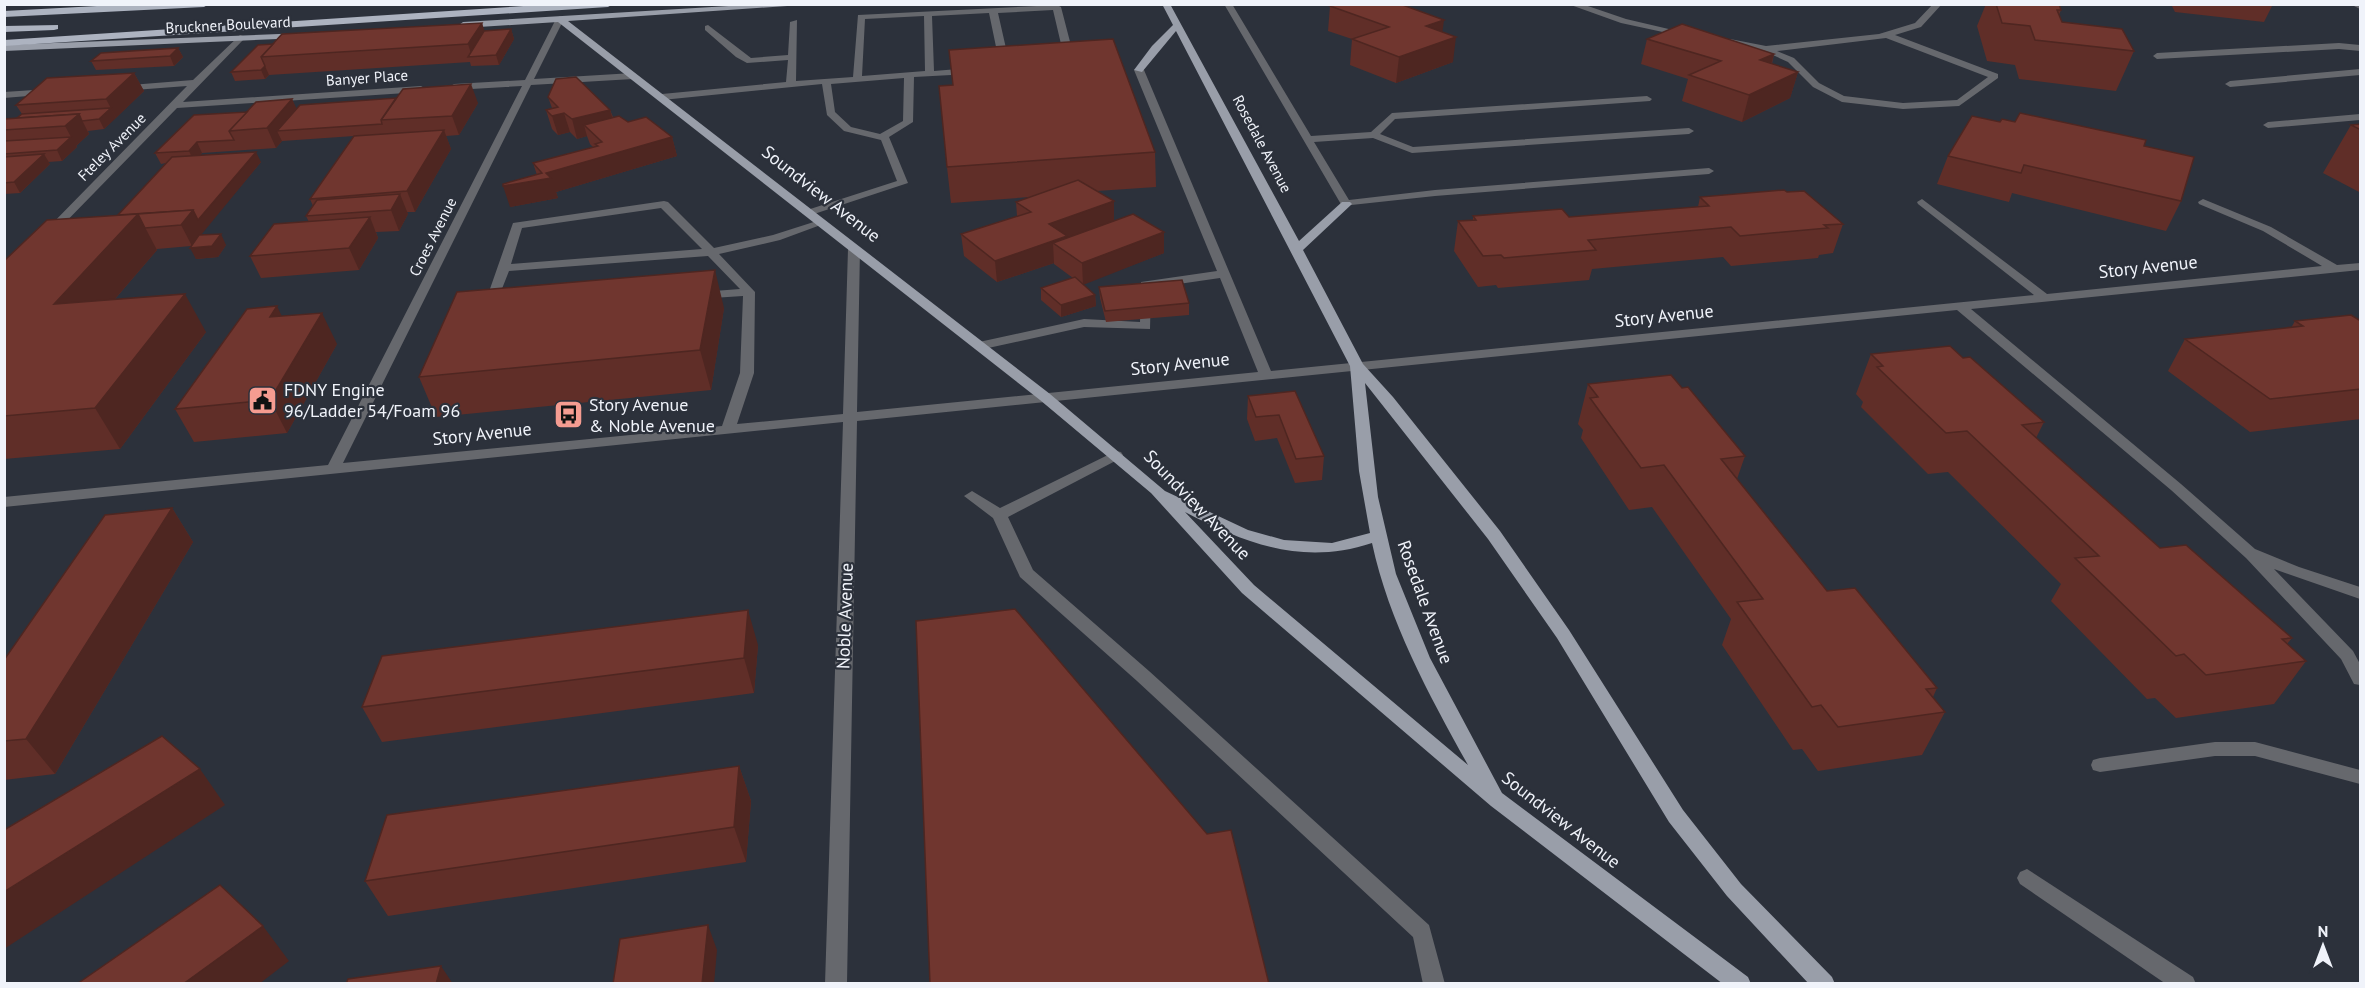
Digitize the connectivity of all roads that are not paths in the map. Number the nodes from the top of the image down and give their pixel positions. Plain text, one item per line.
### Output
1 (204, 4) edge
2 (478, 4) edge
3 (608, 4) edge
4 (812, 4) edge
5 (1166, 4) edge
6 (1228, 4) edge
7 (1572, 4) edge
8 (1938, 4) edge
9 (2354, 4) edge
10 (2361, 7) edge
11 (993, 10) junction
12 (4, 14) edge
13 (928, 14) junction
14 (560, 20) junction
15 (794, 22) dead end
16 (134, 23) dead end
17 (1177, 25) junction
18 (66, 26) dead end
19 (457, 26) edge
20 (708, 28) dead end
21 (4, 29) edge
22 (311, 34) edge
23 (1886, 35) junction
24 (1696, 36) edge
25 (240, 38) junction
26 (1719, 40) edge
27 (4, 43) edge
28 (4, 48) edge
29 (2361, 48) edge
30 (1766, 49) junction
31 (2157, 56) dead end
32 (793, 57) junction
33 (1065, 65) edge
34 (1139, 70) joint
35 (2361, 72) edge
36 (930, 74) junction
37 (909, 75) junction
38 (633, 76) junction
39 (857, 79) junction
40 (826, 82) junction
41 (196, 83) junction
42 (528, 83) junction
43 (791, 84) junction
44 (2230, 84) dead end
45 (112, 88) edge
46 (440, 88) edge
47 (429, 89) edge
48 (64, 91) edge
49 (4, 95) edge
50 (662, 97) junction
51 (1647, 99) dead end
52 (175, 105) junction
53 (2361, 117) edge
54 (2268, 125) dead end
55 (1689, 131) dead end
56 (1374, 135) junction
57 (885, 138) junction
58 (1309, 139) junction
59 (1708, 171) dead end
60 (1922, 202) dead end
61 (2203, 202) dead end
62 (1347, 204) junction
63 (808, 213) junction
64 (820, 223) junction
65 (38, 244) edge
66 (854, 249) junction
67 (1297, 249) junction
68 (711, 252) junction
69 (2361, 266) edge
70 (504, 268) junction
71 (2334, 268) junction
72 (1222, 274) junction
73 (749, 292) junction
74 (690, 297) edge
75 (2044, 297) junction
76 (1960, 306) junction
77 (500, 313) edge
78 (979, 346) junction
79 (1357, 366) junction
80 (1266, 375) junction
81 (1045, 397) junction
82 (850, 417) junction
83 (728, 429) junction
84 (1116, 455) junction
85 (333, 469) junction
86 (1156, 490) junction
87 (972, 496) dead end
88 (4, 502) edge
89 (999, 515) junction
90 (1378, 536) junction
91 (2250, 553) junction
92 (2361, 593) edge
93 (2361, 679) edge
94 (2100, 765) dead end
95 (2361, 777) edge
96 (1498, 801) junction
97 (2027, 878) dead end
98 (836, 984) edge
99 (1434, 984) edge
100 (1740, 984) edge
101 (1824, 984) edge
102 (2185, 984) edge

1 - 12 highway
2 - 16 highway
3 - 27 highway
4 - 14 main road
5 - 17 main road, Rosedale Avenue
6 - 58 street
7 - 24 street
8 - 23 street
9 - 10 street
11 - 13 street
11 - 33 street
11 - 36 street
13 - 36 street
13 - 39 street
14 - 19 main road
14 - 38 main road, Soundview Avenue
14 - 42 street, Croes Avenue
15 - 32 street
17 - 34 main road
17 - 67 main road, Rosedale Avenue
18 - 21 highway
20 - 32 street
22 - 25 main road, Bruckner Boulevard
23 - 30 street
23 - 30 street
25 - 28 main road, Bruckner Boulevard
25 - 41 street, Fteley Avenue
26 - 30 street
29 - 31 street
32 - 43 street
34 - 72 street
35 - 44 street
36 - 37 street
37 - 39 street
37 - 57 street
38 - 42 street
38 - 50 main road, Soundview Avenue
39 - 40 street
40 - 43 street
40 - 57 street
41 - 45 street
41 - 52 street, Fteley Avenue
42 - 46 street
42 - 85 street, Croes Avenue
43 - 50 street
47 - 52 street, Banyer Place
48 - 49 street
50 - 63 main road, Soundview Avenue
51 - 56 street
52 - 65 street, Fteley Avenue
53 - 54 street
55 - 56 street
56 - 58 street
57 - 63 street
58 - 62 street
59 - 62 street
60 - 75 street
61 - 71 street
62 - 67 main road
63 - 64 main road, Soundview Avenue
64 - 66 main road, Soundview Avenue
64 - 68 street
66 - 78 main road, Soundview Avenue
66 - 82 street, Noble Avenue
67 - 79 main road, Rosedale Avenue
68 - 70 street
68 - 70 street
68 - 73 street
69 - 71 street, Story Avenue
70 - 77 street
71 - 75 street, Story Avenue
72 - 78 street
72 - 80 street
73 - 74 street
73 - 83 street
75 - 76 street, Story Avenue
76 - 79 street, Story Avenue
76 - 91 street
78 - 81 main road, Soundview Avenue
79 - 80 street, Story Avenue
79 - 90 main road, Rosedale Avenue
79 - 101 main road, Rosedale Avenue
80 - 81 street, Story Avenue
81 - 82 street, Story Avenue
81 - 84 main road, Soundview Avenue
82 - 83 street, Story Avenue
82 - 98 street, Noble Avenue
83 - 85 street, Story Avenue
84 - 86 main road, Soundview Avenue
84 - 89 street
85 - 88 street, Story Avenue
86 - 90 main road
86 - 96 main road, Soundview Avenue
87 - 89 street
89 - 99 street
90 - 96 main road, Rosedale Avenue
91 - 92 street
91 - 93 street
94 - 95 street
96 - 100 main road, Soundview Avenue
97 - 102 street

